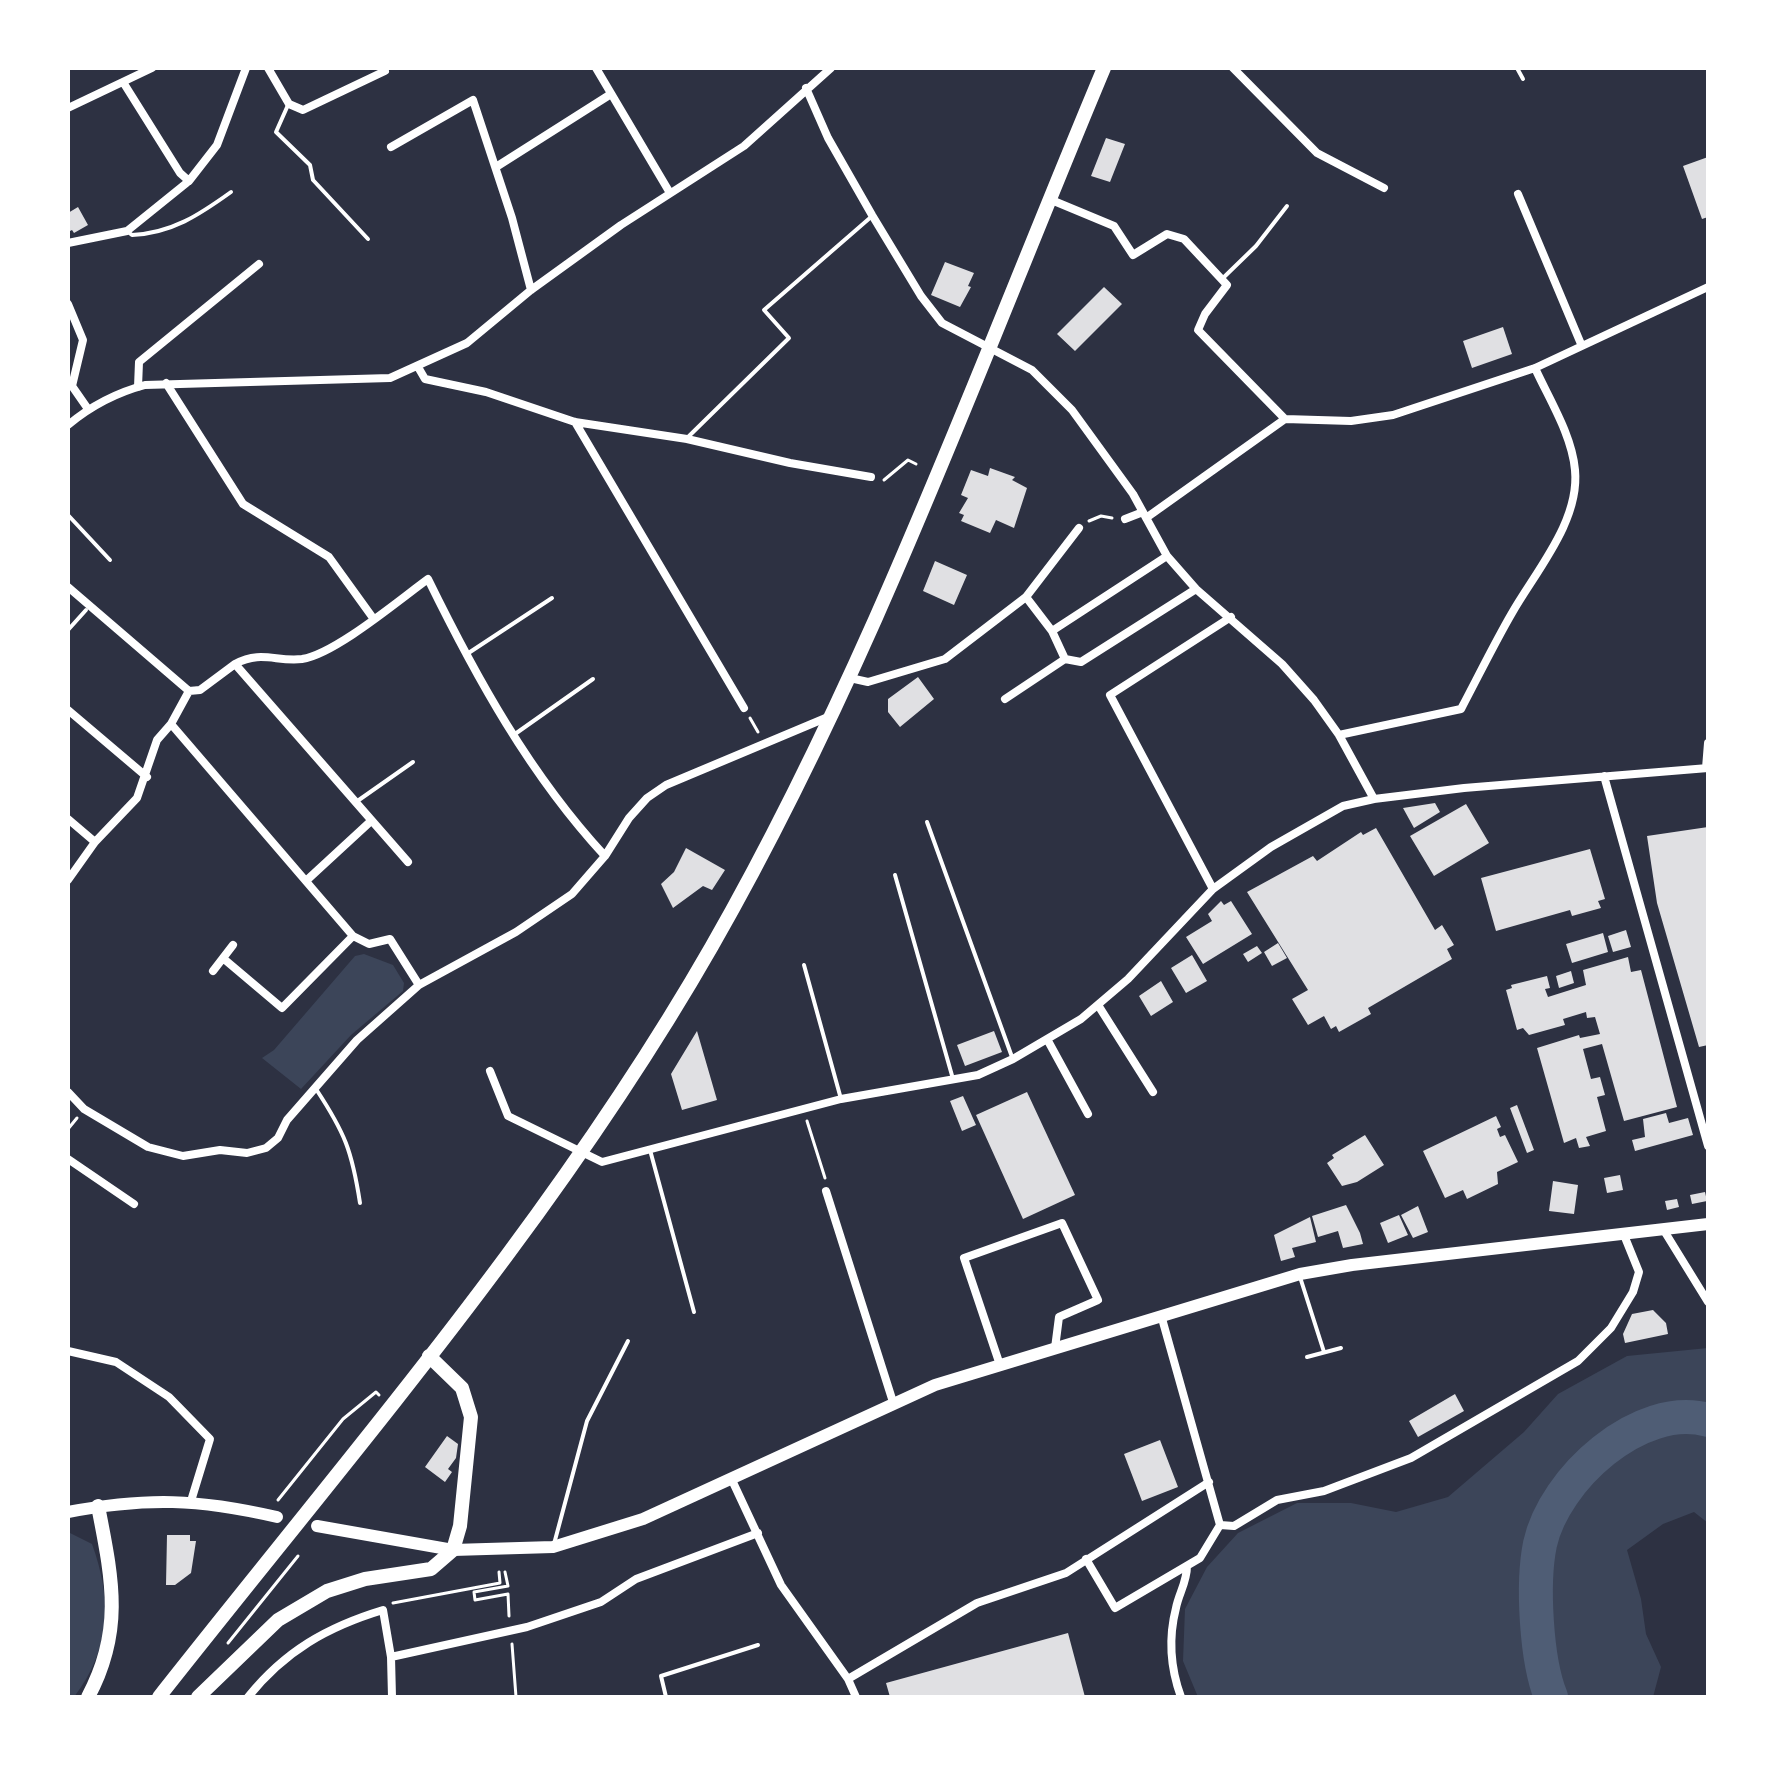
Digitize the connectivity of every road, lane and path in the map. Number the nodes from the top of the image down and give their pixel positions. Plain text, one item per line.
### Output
1 (152, 68) edge
2 (246, 68) edge
3 (268, 68) edge
4 (596, 68) edge
5 (831, 68) edge
6 (1104, 68) edge
7 (1233, 68) edge
8 (1517, 68) edge
9 (385, 71) dead end
10 (1523, 79) dead end
11 (123, 82) junction
12 (806, 88) junction
13 (611, 94) junction
14 (289, 104) junction
15 (68, 108) edge
16 (391, 147) dead end
17 (496, 167) junction
18 (189, 181) junction
19 (1384, 188) dead end
20 (231, 192) dead end
21 (670, 193) junction
22 (1518, 194) dead end
23 (1049, 199) junction
24 (1287, 206) dead end
25 (872, 215) junction
26 (127, 231) junction
27 (368, 239) dead end
28 (68, 243) edge
29 (259, 264) dead end
30 (1222, 279) junction
31 (1708, 287) edge
32 (531, 290) junction
33 (68, 304) edge
34 (1581, 344) junction
35 (989, 347) junction
36 (418, 367) junction
37 (1535, 368) junction
38 (166, 383) junction
39 (138, 387) junction
40 (88, 409) junction
41 (1285, 419) junction
42 (575, 422) junction
43 (68, 425) edge
44 (687, 439) junction
45 (916, 464) dead end
46 (871, 477) dead end
47 (883, 481) dead end
48 (68, 515) edge
49 (1145, 515) junction
50 (1095, 518) dead end
51 (1125, 519) joint
52 (1079, 528) dead end
53 (1167, 556) junction
54 (110, 560) dead end
55 (68, 587) edge
56 (1196, 589) junction
57 (1026, 597) junction
58 (552, 598) dead end
59 (87, 608) junction
60 (1231, 617) junction
61 (373, 618) junction
62 (68, 630) edge
63 (1052, 631) junction
64 (465, 655) junction
65 (1065, 659) junction
66 (235, 664) junction
67 (850, 678) junction
68 (593, 679) dead end
69 (189, 691) junction
70 (1005, 699) dead end
71 (744, 708) joint
72 (68, 710) edge
73 (833, 715) junction
74 (171, 724) junction
75 (513, 735) junction
76 (1339, 735) junction
77 (764, 742) junction
78 (1708, 743) edge
79 (413, 762) dead end
80 (1707, 768) edge
81 (1604, 776) junction
82 (147, 777) junction
83 (1374, 799) junction
84 (356, 802) junction
85 (68, 819) edge
86 (371, 821) junction
87 (927, 822) dead end
88 (95, 842) junction
89 (605, 856) junction
90 (408, 862) dead end
91 (895, 875) dead end
92 (68, 880) edge
93 (307, 880) junction
94 (1213, 889) junction
95 (353, 936) junction
96 (233, 945) dead end
97 (224, 959) junction
98 (804, 965) dead end
99 (213, 971) dead end
100 (419, 985) junction
101 (1098, 1005) junction
102 (1047, 1039) junction
103 (1013, 1059) junction
104 (490, 1071) dead end
105 (953, 1079) junction
106 (315, 1087) junction
107 (68, 1092) edge
108 (1153, 1092) dead end
109 (841, 1099) junction
110 (803, 1109) junction
111 (1088, 1114) dead end
112 (78, 1117) dead end
113 (68, 1129) edge
114 (1708, 1146) edge
115 (650, 1150) junction
116 (583, 1153) junction
117 (68, 1159) edge
118 (828, 1190) joint
119 (360, 1203) dead end
120 (134, 1204) dead end
121 (1708, 1224) edge
122 (1663, 1229) junction
123 (1624, 1235) junction
124 (1300, 1274) junction
125 (1708, 1302) edge
126 (694, 1312) dead end
127 (1161, 1315) junction
128 (628, 1341) dead end
129 (1055, 1348) junction
130 (1341, 1348) dead end
131 (68, 1351) edge
132 (1324, 1352) junction
133 (429, 1356) junction
134 (1307, 1357) dead end
135 (1000, 1365) junction
136 (379, 1395) dead end
137 (893, 1402) junction
138 (731, 1478) junction
139 (1209, 1482) junction
140 (191, 1501) junction
141 (275, 1503) dead end
142 (98, 1506) junction
143 (68, 1512) edge
144 (277, 1517) dead end
145 (1220, 1525) junction
146 (317, 1526) dead end
147 (758, 1533) junction
148 (553, 1547) junction
149 (453, 1550) junction
150 (1086, 1559) junction
151 (1187, 1566) junction
152 (499, 1572) dead end
153 (505, 1572) dead end
154 (383, 1610) junction
155 (510, 1630) junction
156 (758, 1645) dead end
157 (391, 1657) junction
158 (848, 1679) junction
159 (88, 1697) edge
160 (159, 1697) edge
161 (198, 1697) edge
162 (248, 1697) edge
163 (392, 1697) edge
164 (516, 1697) edge
165 (666, 1697) edge
166 (856, 1697) edge
167 (1181, 1697) edge

1 - 11 street
2 - 18 street
3 - 14 street
4 - 13 street
5 - 12 street
6 - 23 highway
7 - 19 street
8 - 10 lane
9 - 14 street
11 - 15 street
11 - 18 street
12 - 21 street
12 - 25 street
13 - 17 street
13 - 21 street
14 - 27 lane
16 - 17 street
17 - 32 street
18 - 26 street
20 - 26 lane
21 - 32 street
22 - 34 street
23 - 30 street
23 - 35 highway
24 - 30 lane
25 - 35 street
25 - 44 lane
26 - 28 street
29 - 39 street
30 - 41 street
31 - 34 street
32 - 36 street
33 - 40 street
34 - 37 street
35 - 49 street
35 - 67 highway
36 - 38 street
36 - 42 street
37 - 41 street
37 - 76 street
38 - 39 street
38 - 61 street
39 - 40 street
40 - 43 street
41 - 49 street
42 - 44 street
42 - 71 street
44 - 46 street
45 - 47 path
48 - 54 lane
49 - 51 street
49 - 53 street
50 - 51 path
52 - 57 street
53 - 56 street
53 - 63 street
55 - 59 street
56 - 60 street
56 - 65 street
57 - 63 street
57 - 67 street
58 - 64 lane
59 - 62 lane
59 - 69 street
60 - 76 street
60 - 94 street
61 - 64 street
61 - 66 street
63 - 65 street
64 - 75 street
65 - 70 street
66 - 69 street
66 - 84 street
67 - 73 highway
68 - 75 lane
69 - 74 street
71 - 77 path
72 - 82 street
73 - 77 street
73 - 116 highway
74 - 82 street
74 - 93 street
75 - 89 street
76 - 83 street
77 - 89 street
78 - 80 street
79 - 84 lane
80 - 81 street
81 - 83 street
81 - 114 street
82 - 88 street
83 - 94 street
84 - 86 street
85 - 88 street
86 - 90 street
86 - 93 street
87 - 103 lane
88 - 92 street
89 - 100 street
91 - 105 lane
93 - 95 street
94 - 101 street
95 - 97 street
95 - 100 street
96 - 97 street
97 - 99 street
98 - 109 lane
100 - 106 street
101 - 102 street
101 - 108 street
102 - 103 street
102 - 111 street
103 - 105 street
104 - 116 street
105 - 109 street
106 - 107 street
106 - 119 lane
109 - 110 street
110 - 115 street
110 - 118 path
112 - 113 path
115 - 116 street
115 - 126 lane
116 - 133 highway
117 - 120 street
118 - 137 street
121 - 122 main road
122 - 123 main road
122 - 125 street
123 - 124 main road
123 - 145 street
124 - 127 main road
124 - 132 lane
127 - 129 main road
127 - 139 street
128 - 148 lane
129 - 135 main road
129 - 135 street
130 - 132 lane
131 - 140 street
132 - 134 lane
133 - 149 highway
133 - 160 highway
135 - 137 main road
136 - 141 path
137 - 138 main road
138 - 147 street
138 - 148 main road
139 - 145 street
139 - 150 street
140 - 142 main road
140 - 144 main road
142 - 143 main road
142 - 159 highway
145 - 151 street
146 - 149 main road
147 - 155 street
147 - 158 street
148 - 149 main road
149 - 161 highway
150 - 151 street
150 - 158 street
151 - 167 street
152 - 154 path
153 - 155 path
154 - 157 street
154 - 162 street
155 - 157 street
155 - 164 path
156 - 165 lane
157 - 163 street
158 - 166 street

